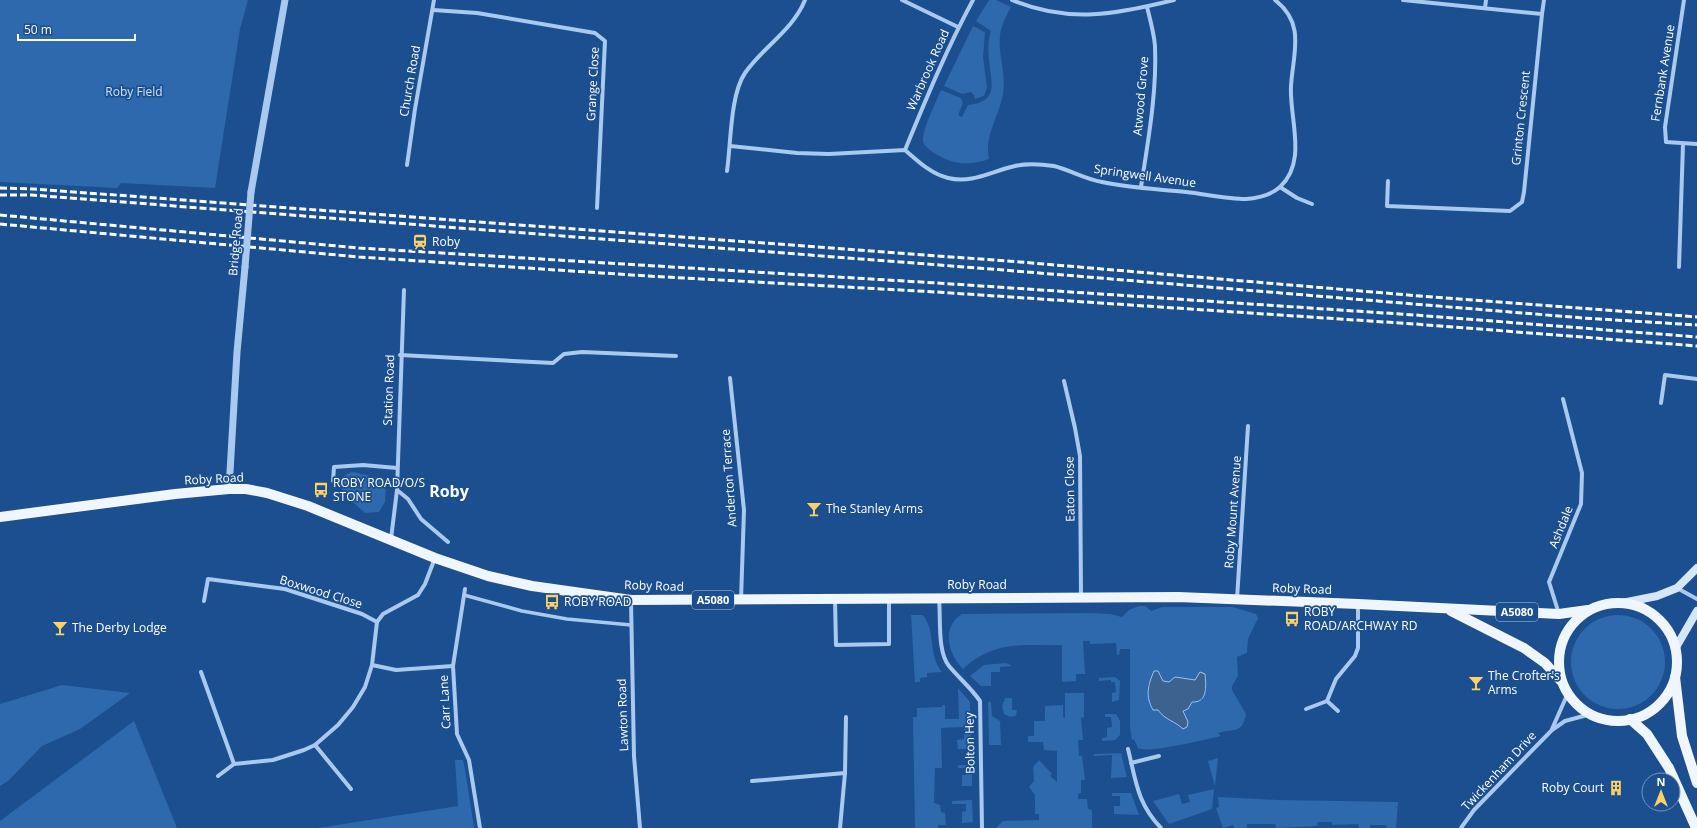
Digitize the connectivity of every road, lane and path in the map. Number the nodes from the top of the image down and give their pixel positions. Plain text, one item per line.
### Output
1 (286, 0) edge
2 (434, 0) edge
3 (805, 0) edge
4 (902, 0) edge
5 (973, 0) edge
6 (1012, 0) edge
7 (1174, 0) edge
8 (1275, 0) edge
9 (1486, 0) edge
10 (1544, 0) edge
11 (1684, 0) edge
12 (1403, 1) edge
13 (1147, 6) junction
14 (1485, 8) junction
15 (433, 10) junction
16 (1542, 14) junction
17 (958, 27) junction
18 (1683, 144) junction
19 (1697, 144) edge
20 (730, 146) junction
21 (905, 150) junction
22 (407, 165) dead end
23 (727, 171) dead end
24 (1388, 181) dead end
25 (1141, 187) junction
26 (1280, 187) junction
27 (1312, 204) dead end
28 (597, 208) dead end
29 (1679, 267) dead end
30 (404, 290) dead end
31 (400, 355) junction
32 (676, 356) dead end
33 (730, 378) dead end
34 (1697, 379) edge
35 (1064, 381) dead end
36 (1563, 399) dead end
37 (1661, 403) dead end
38 (1248, 426) dead end
39 (397, 468) junction
40 (333, 481) dead end
41 (229, 489) junction
42 (397, 490) junction
43 (0, 517) edge
44 (391, 540) junction
45 (448, 542) dead end
46 (435, 558) junction
47 (1697, 568) edge
48 (1677, 588) junction
49 (465, 589) dead end
50 (464, 595) junction
51 (939, 598) junction
52 (1081, 598) junction
53 (1237, 599) junction
54 (1697, 599) edge
55 (631, 600) junction
56 (741, 600) junction
57 (835, 600) junction
58 (888, 600) junction
59 (204, 601) dead end
60 (1622, 603) junction
61 (1358, 604) junction
62 (1446, 608) junction
63 (1588, 610) junction
64 (1697, 611) edge
65 (1559, 614) junction
66 (1694, 621) edge
67 (377, 622) junction
68 (631, 625) junction
69 (1675, 649) junction
70 (372, 665) junction
71 (453, 666) junction
72 (201, 672) dead end
73 (1675, 675) junction
74 (1563, 684) junction
75 (1568, 693) junction
76 (1327, 701) junction
77 (1306, 709) dead end
78 (1338, 711) dead end
79 (1591, 714) junction
80 (846, 717) dead end
81 (1630, 719) junction
82 (1552, 730) junction
83 (315, 745) junction
84 (1128, 749) dead end
85 (1159, 756) dead end
86 (1132, 763) junction
87 (234, 764) junction
88 (845, 773) junction
89 (218, 776) dead end
90 (752, 781) dead end
91 (1697, 783) edge
92 (351, 789) dead end
93 (480, 828) edge
94 (640, 828) edge
95 (840, 828) edge
96 (982, 828) edge
97 (1161, 828) edge
98 (1461, 828) edge
99 (1696, 828) edge

1 - 41 street, Bridge Road, bridge
2 - 15 street, Church Road
3 - 20 street
4 - 17 street
5 - 17 street, Warbrook Road
6 - 13 street
7 - 13 street
8 - 26 street
9 - 14 street
10 - 16 street
11 - 18 street, Fernbank Avenue
12 - 14 street
13 - 25 street, Atwood Grove
14 - 16 street
15 - 22 street, Church Road
15 - 28 street, Grange Close
16 - 24 street, Grinton Crescent
17 - 21 street, Warbrook Road
18 - 19 street, Fernbank Avenue
18 - 29 street
20 - 21 street
20 - 23 street
21 - 25 street, Springwell Avenue
25 - 26 street, Springwell Avenue
26 - 27 street
30 - 31 street, Station Road
31 - 32 street
31 - 39 street, Station Road
33 - 56 street, Anderton Terrace
34 - 37 street
35 - 52 street, Eaton Close
36 - 65 street, Ashdale
38 - 53 street, Roby Mount Avenue
39 - 40 street
39 - 42 street, Station Road
41 - 43 main road, Roby Road / A5080
41 - 44 main road, Roby Road / A5080
42 - 44 street, Station Road
42 - 45 street
44 - 46 main road, Roby Road / A5080
46 - 55 main road, Roby Road / A5080
46 - 67 street
47 - 48 main road
48 - 54 street
48 - 60 main road
49 - 50 street, Carr Lane
50 - 68 street
50 - 71 street, Carr Lane
51 - 52 main road, Roby Road / A5080
51 - 58 main road, Roby Road / A5080
51 - 96 street, Bolton Hey
52 - 53 main road, Roby Road / A5080
53 - 61 main road, Roby Road / A5080
55 - 56 main road, Roby Road / A5080
55 - 68 street, Lawton Road
56 - 57 main road, Roby Road / A5080
57 - 58 main road, Roby Road / A5080
57 - 58 street
59 - 67 street, Boxwood Close
60 - 63 main road, A5080
60 - 69 main road, A5080
61 - 62 main road, Roby Road / A5080
61 - 76 street
62 - 65 main road, Roby Road / A5080
62 - 74 main road, Roby Road / A5080
63 - 65 main road, Roby Road / A5080
63 - 74 main road, A5080
64 - 66 main road
66 - 69 main road
67 - 70 street
68 - 94 street, Lawton Road
69 - 73 main road, A5080
70 - 71 street, Carr Lane
70 - 83 street
71 - 93 street, Carr Lane
72 - 87 street
73 - 81 main road, A5080
73 - 91 main road, A5080
74 - 75 main road, A5080
75 - 79 main road, A5080
75 - 82 street, Twickenham Drive
76 - 77 street
76 - 78 street
79 - 81 main road, A5080
79 - 82 street, Twickenham Drive
80 - 88 street
81 - 99 main road
82 - 98 street, Twickenham Drive
83 - 87 street
83 - 92 street
84 - 86 street
85 - 86 street
86 - 97 street
87 - 89 street
88 - 90 street
88 - 95 street

